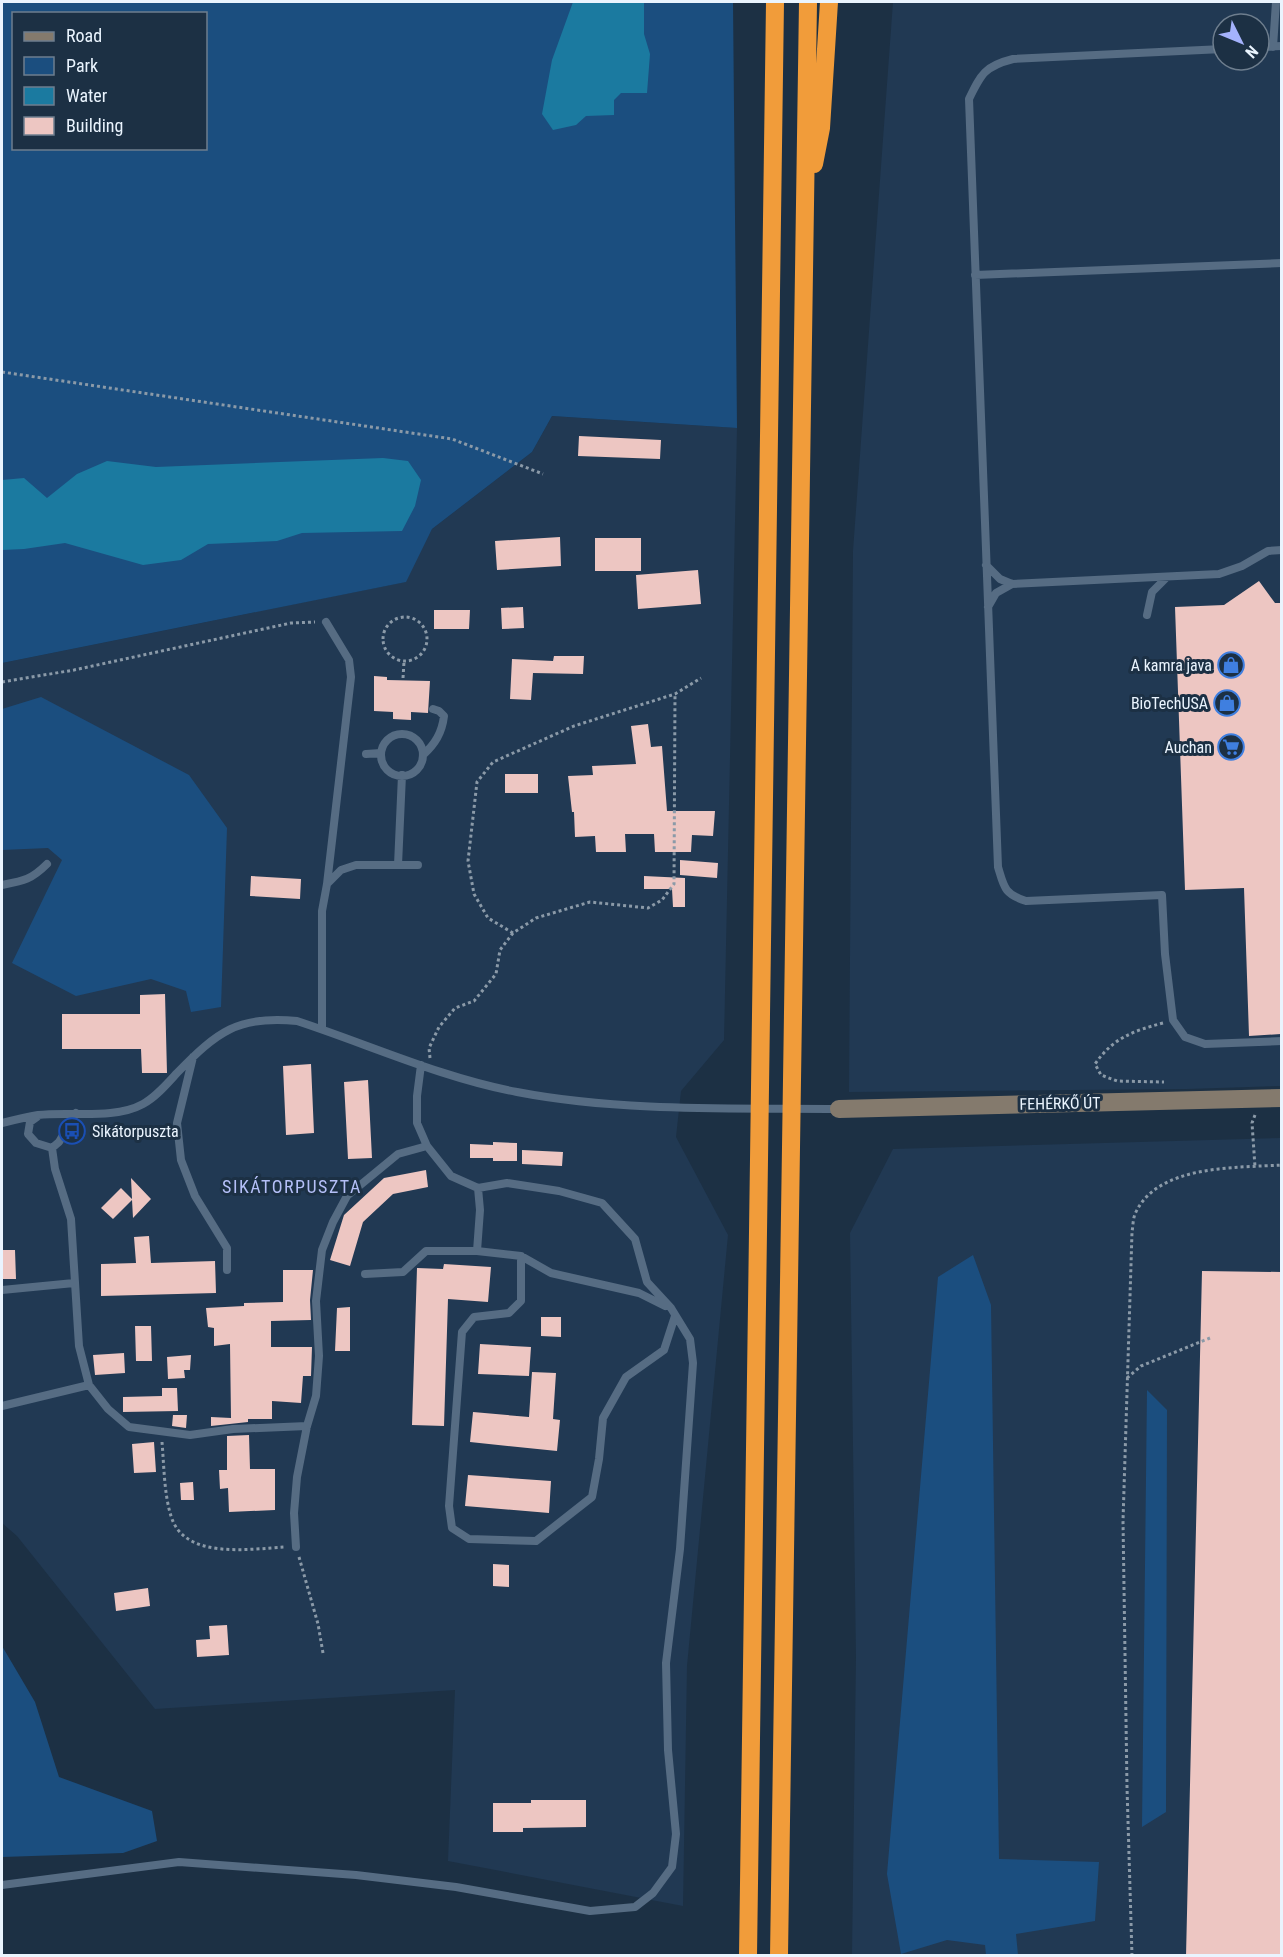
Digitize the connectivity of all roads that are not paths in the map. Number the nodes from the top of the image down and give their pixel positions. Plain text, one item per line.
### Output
1 (767, 2) edge
2 (775, 2) edge
3 (808, 2) edge
4 (829, 2) edge
5 (1276, 2) edge
6 (1277, 46) edge
7 (1211, 50) edge
8 (774, 87) junction
9 (805, 216) junction
10 (1281, 263) edge
11 (975, 275) junction
12 (1281, 550) edge
13 (986, 564) junction
14 (1167, 577) junction
15 (1012, 584) junction
16 (988, 607) junction
17 (1147, 615) dead end
18 (326, 622) road end
19 (433, 710) dead end
20 (366, 753) dead end
21 (381, 753) junction
22 (423, 756) junction
23 (402, 775) junction
24 (47, 864) dead end
25 (398, 865) junction
26 (418, 865) dead end
27 (327, 884) junction
28 (2, 885) edge
29 (322, 1029) junction
30 (1281, 1041) edge
31 (193, 1057) junction
32 (421, 1065) junction
33 (1281, 1098) edge
34 (840, 1109) joint
35 (76, 1113) junction
36 (38, 1115) junction
37 (2, 1123) edge
38 (427, 1146) junction
39 (52, 1148) junction
40 (478, 1188) junction
41 (477, 1251) junction
42 (521, 1256) junction
43 (227, 1269) dead end
44 (365, 1275) dead end
45 (74, 1283) junction
46 (2, 1290) edge
47 (673, 1312) junction
48 (89, 1385) junction
49 (2, 1406) edge
50 (307, 1426) junction
51 (296, 1547) road end
52 (2, 1885) edge
53 (748, 1956) edge
54 (779, 1956) edge

1 - 8 highway
2 - 8 highway
3 - 9 highway
4 - 9 highway
5 - 6 lane
7 - 11 lane
8 - 53 highway
9 - 54 highway
10 - 11 lane
11 - 13 lane
12 - 14 lane
13 - 15 lane
13 - 16 lane
14 - 15 lane
14 - 17 lane
15 - 16 lane
16 - 30 lane
18 - 27 lane
19 - 22 lane
20 - 21 lane
21 - 22 lane
21 - 23 lane
22 - 23 lane
23 - 25 lane
24 - 28 lane
25 - 26 lane
25 - 27 lane
27 - 29 lane
29 - 31 lane
29 - 32 lane
31 - 35 lane
31 - 43 lane
32 - 34 lane
32 - 38 lane
33 - 34 street, FEHÉRKŐ ÚT
35 - 36 lane
35 - 39 lane
36 - 37 lane
36 - 39 lane
38 - 40 lane
38 - 50 lane
39 - 45 lane
40 - 41 lane
40 - 47 lane
41 - 42 lane
41 - 44 lane
42 - 47 lane
42 - 47 lane
45 - 46 lane
45 - 48 lane
47 - 52 lane
48 - 49 lane
48 - 50 lane
50 - 51 lane

